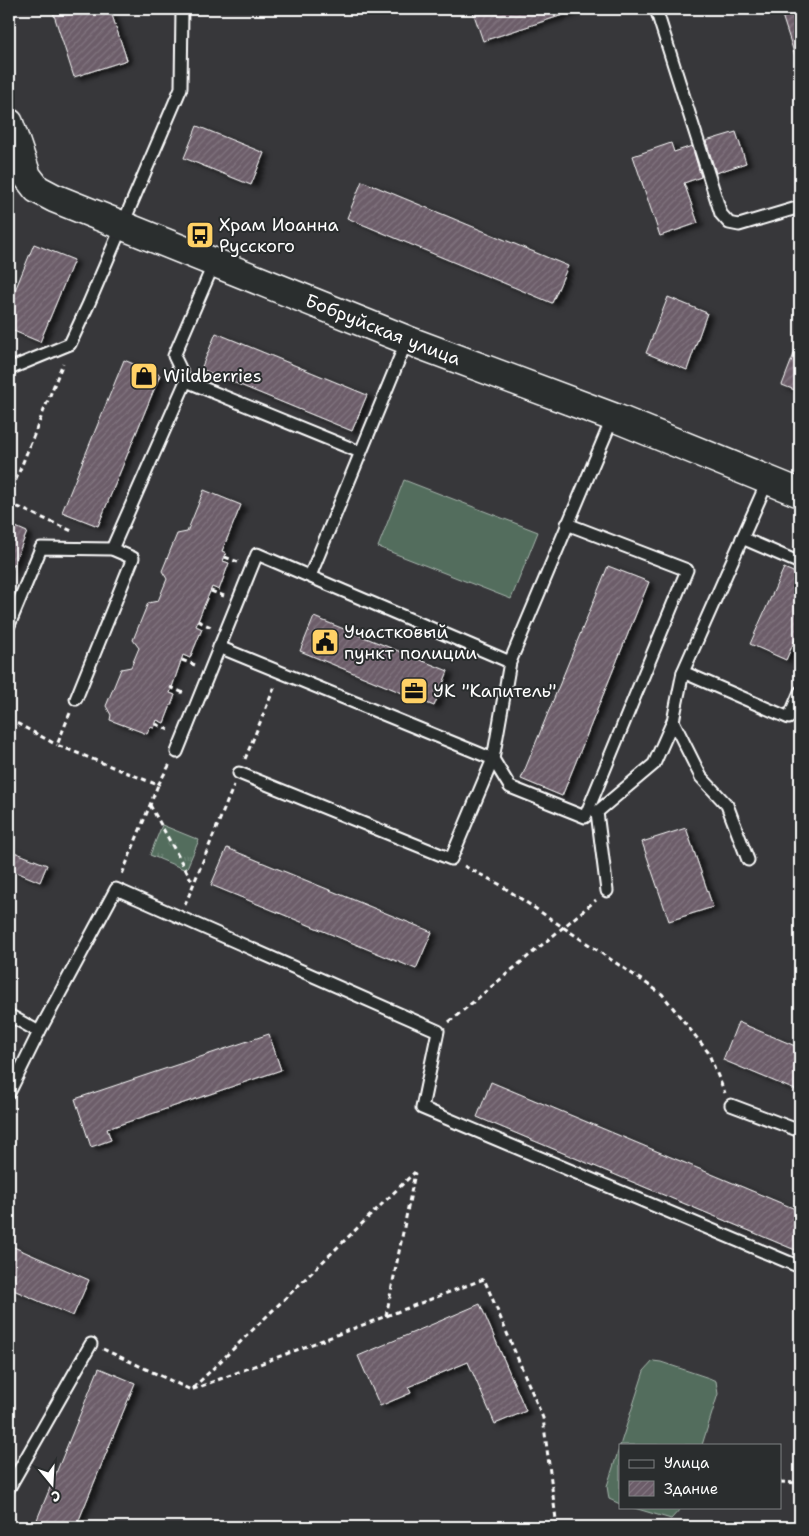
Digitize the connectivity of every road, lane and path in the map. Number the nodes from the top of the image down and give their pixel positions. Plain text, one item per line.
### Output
1 (182, 9) edge
2 (656, 9) edge
3 (9, 123) edge
4 (13, 152) edge
5 (800, 207) edge
6 (122, 226) junction
7 (214, 263) junction
8 (407, 340) junction
9 (70, 344) junction
10 (9, 370) edge
11 (186, 381) junction
12 (613, 417) junction
13 (360, 452) junction
14 (768, 480) junction
15 (800, 493) edge
16 (9, 497) edge
17 (9, 503) edge
18 (567, 524) junction
19 (78, 534) dead end
20 (742, 538) junction
21 (112, 549) junction
22 (225, 557) dead end
23 (231, 559) dead end
24 (800, 563) edge
25 (310, 576) junction
26 (211, 591) dead end
27 (217, 593) dead end
28 (198, 621) dead end
29 (9, 624) edge
30 (205, 624) dead end
31 (220, 647) junction
32 (182, 660) dead end
33 (510, 662) junction
34 (189, 663) dead end
35 (280, 672) junction
36 (683, 672) junction
37 (170, 687) dead end
38 (178, 690) dead end
39 (800, 692) edge
40 (76, 698) joint
41 (9, 719) edge
42 (673, 721) junction
43 (156, 724) dead end
44 (163, 727) dead end
45 (57, 745) junction
46 (177, 752) joint
47 (492, 759) junction
48 (239, 773) junction
49 (158, 785) junction
50 (150, 804) junction
51 (451, 859) junction
52 (748, 860) dead end
53 (194, 883) junction
54 (116, 889) junction
55 (606, 891) joint
56 (180, 917) junction
57 (562, 928) junction
58 (9, 1015) edge
59 (438, 1031) junction
60 (39, 1032) junction
61 (9, 1093) edge
62 (731, 1105) joint
63 (800, 1131) edge
64 (800, 1267) edge
65 (386, 1317) junction
66 (91, 1344) joint
67 (191, 1390) junction
68 (782, 1482) edge
69 (800, 1483) edge
70 (9, 1488) edge
71 (556, 1527) edge

1 - 6 lane
2 - 5 lane
3 - 4 street, Бобруйская улица
4 - 6 street, Бобруйская улица
6 - 7 street, Бобруйская улица
6 - 9 lane
7 - 8 street, Бобруйская улица
7 - 11 lane
8 - 12 street, Бобруйская улица
8 - 13 lane
9 - 10 lane
9 - 16 path
11 - 13 lane
11 - 21 lane
12 - 14 street, Бобруйская улица
12 - 18 lane
13 - 25 lane
14 - 15 street, Бобруйская улица
14 - 20 lane
17 - 19 path
18 - 33 lane
18 - 47 lane
20 - 24 lane
20 - 36 lane
21 - 29 lane
21 - 40 lane
22 - 23 path
25 - 31 lane
25 - 33 lane
26 - 27 path
28 - 30 path
31 - 35 lane
31 - 46 lane
32 - 34 path
33 - 47 lane
35 - 47 lane
35 - 48 path
36 - 39 lane
36 - 42 lane
37 - 38 path
40 - 45 path
41 - 45 path
42 - 52 lane
42 - 55 lane
43 - 44 path
45 - 49 path
46 - 49 path
47 - 51 lane
48 - 51 lane
48 - 53 path
49 - 50 path
50 - 53 path
50 - 54 path
51 - 57 path
53 - 56 path
54 - 56 lane
54 - 60 lane
55 - 57 path
56 - 59 lane
57 - 59 path
57 - 62 path
58 - 60 lane
59 - 64 lane
60 - 61 lane
62 - 63 lane
65 - 67 path
65 - 67 path
65 - 71 path
66 - 67 path
66 - 70 lane
68 - 69 path

